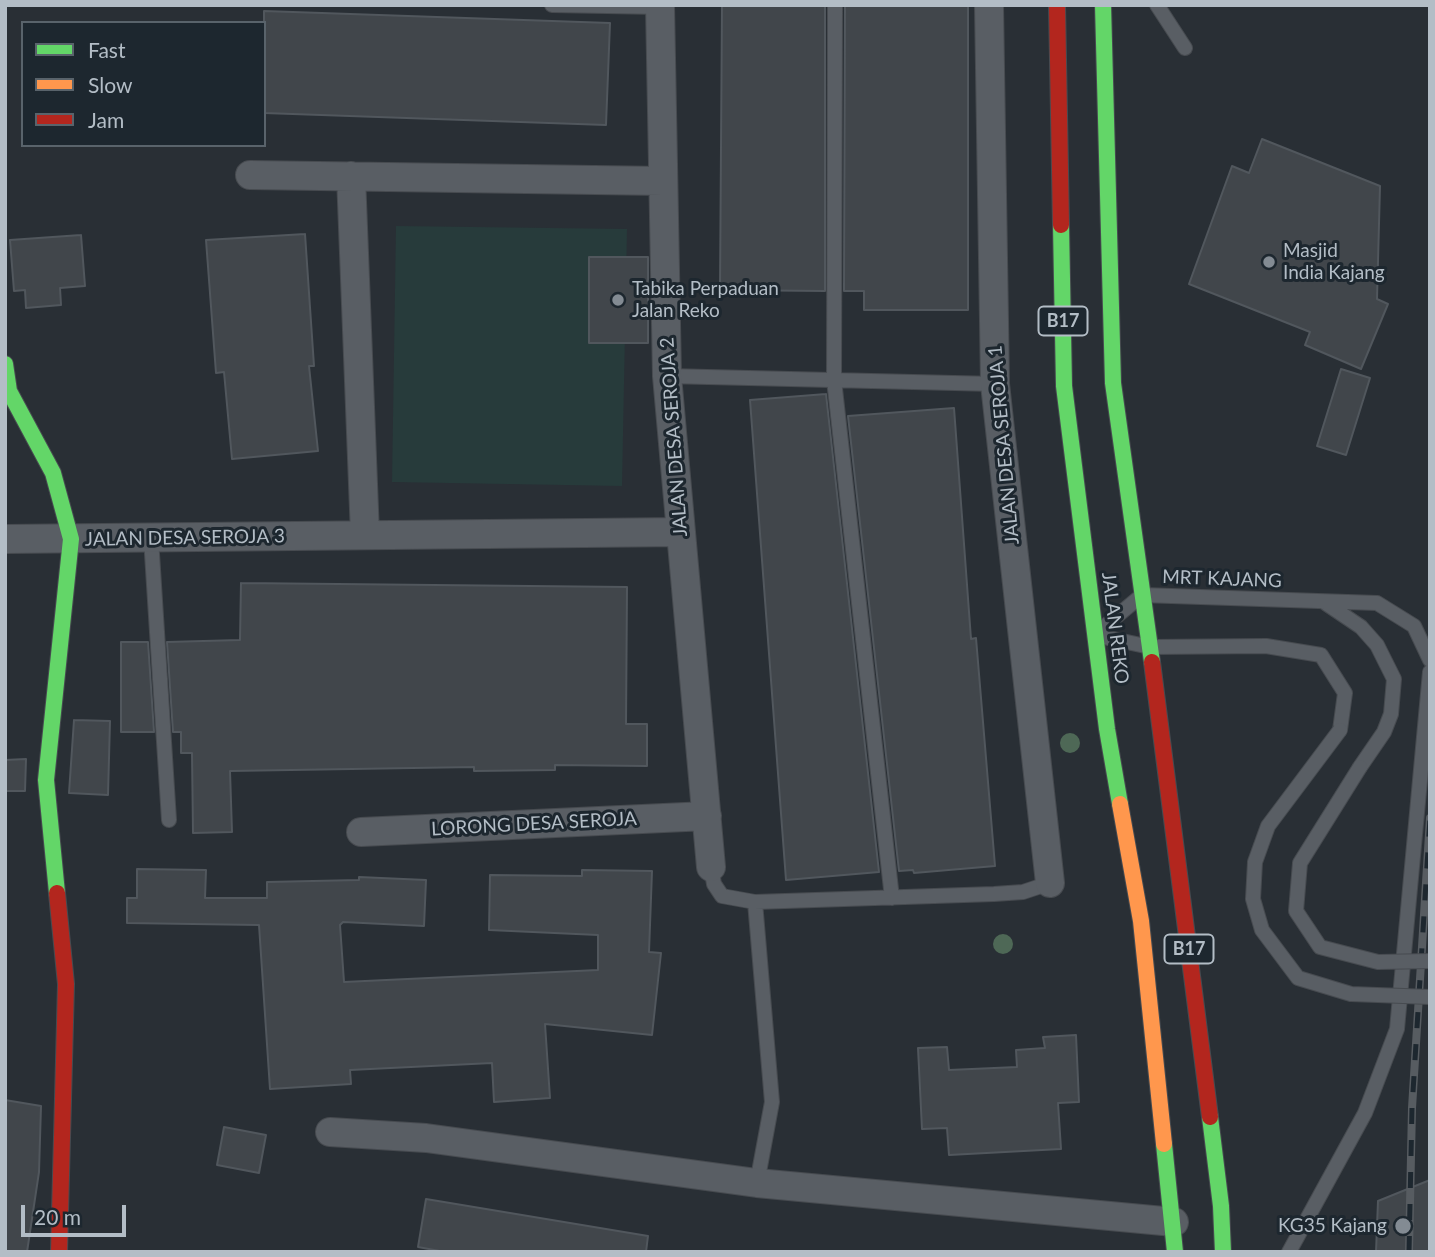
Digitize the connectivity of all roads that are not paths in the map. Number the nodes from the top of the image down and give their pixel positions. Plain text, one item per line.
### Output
1 (552, 5) edge
2 (835, 5) edge
3 (989, 5) edge
4 (1057, 5) edge
5 (1103, 5) edge
6 (1157, 5) edge
7 (660, 6) edge
8 (1185, 48) dead end
9 (250, 174) dead end
10 (351, 176) junction
11 (663, 181) junction
12 (5, 364) edge
13 (667, 376) junction
14 (834, 380) junction
15 (995, 384) junction
16 (681, 532) junction
17 (365, 536) junction
18 (151, 538) junction
19 (5, 539) edge
20 (71, 539) junction
21 (1142, 595) junction
22 (1323, 601) junction
23 (1094, 635) junction
24 (1150, 646) junction
25 (1430, 660) edge
26 (1430, 673) edge
27 (707, 816) junction
28 (169, 820) dead end
29 (361, 832) dead end
30 (711, 867) joint
31 (1050, 883) joint
32 (892, 898) junction
33 (755, 902) junction
34 (1430, 961) edge
35 (1430, 997) edge
36 (330, 1132) dead end
37 (757, 1183) junction
38 (1174, 1222) junction
39 (59, 1252) edge
40 (1175, 1252) edge
41 (1223, 1252) edge
42 (1289, 1252) edge

1 - 7 lane
2 - 14 lane
3 - 15 street, JALAN DESA SEROJA 1
4 - 23 main road, JALAN REKO / B17
5 - 21 main road, JALAN REKO / B17
6 - 8 lane
7 - 11 street, JALAN DESA SEROJA 2
9 - 10 street
10 - 11 street
10 - 17 street
11 - 13 street, JALAN DESA SEROJA 2
12 - 20 main road
13 - 14 lane
13 - 16 street, JALAN DESA SEROJA 2
14 - 15 lane
14 - 32 lane
15 - 31 street, JALAN DESA SEROJA 1
16 - 17 street, JALAN DESA SEROJA 3
16 - 27 street, JALAN DESA SEROJA 2
17 - 18 street, JALAN DESA SEROJA 3
18 - 20 street, JALAN DESA SEROJA 3
18 - 28 lane
19 - 20 street, JALAN DESA SEROJA 3
20 - 39 main road
21 - 22 lane, MRT KAJANG
21 - 23 lane, MRT KAJANG
21 - 24 main road, JALAN REKO / B17
22 - 25 lane, MRT KAJANG
22 - 34 lane, bridge
23 - 24 lane
23 - 38 main road, JALAN REKO / B17
24 - 35 lane, bridge
24 - 41 main road, JALAN REKO / B17
26 - 42 lane
27 - 29 street, LORONG DESA SEROJA
27 - 30 street, JALAN DESA SEROJA 2
30 - 33 lane
31 - 32 lane
32 - 33 lane
33 - 37 lane
36 - 37 street
37 - 38 street
38 - 40 main road, JALAN REKO / B17

